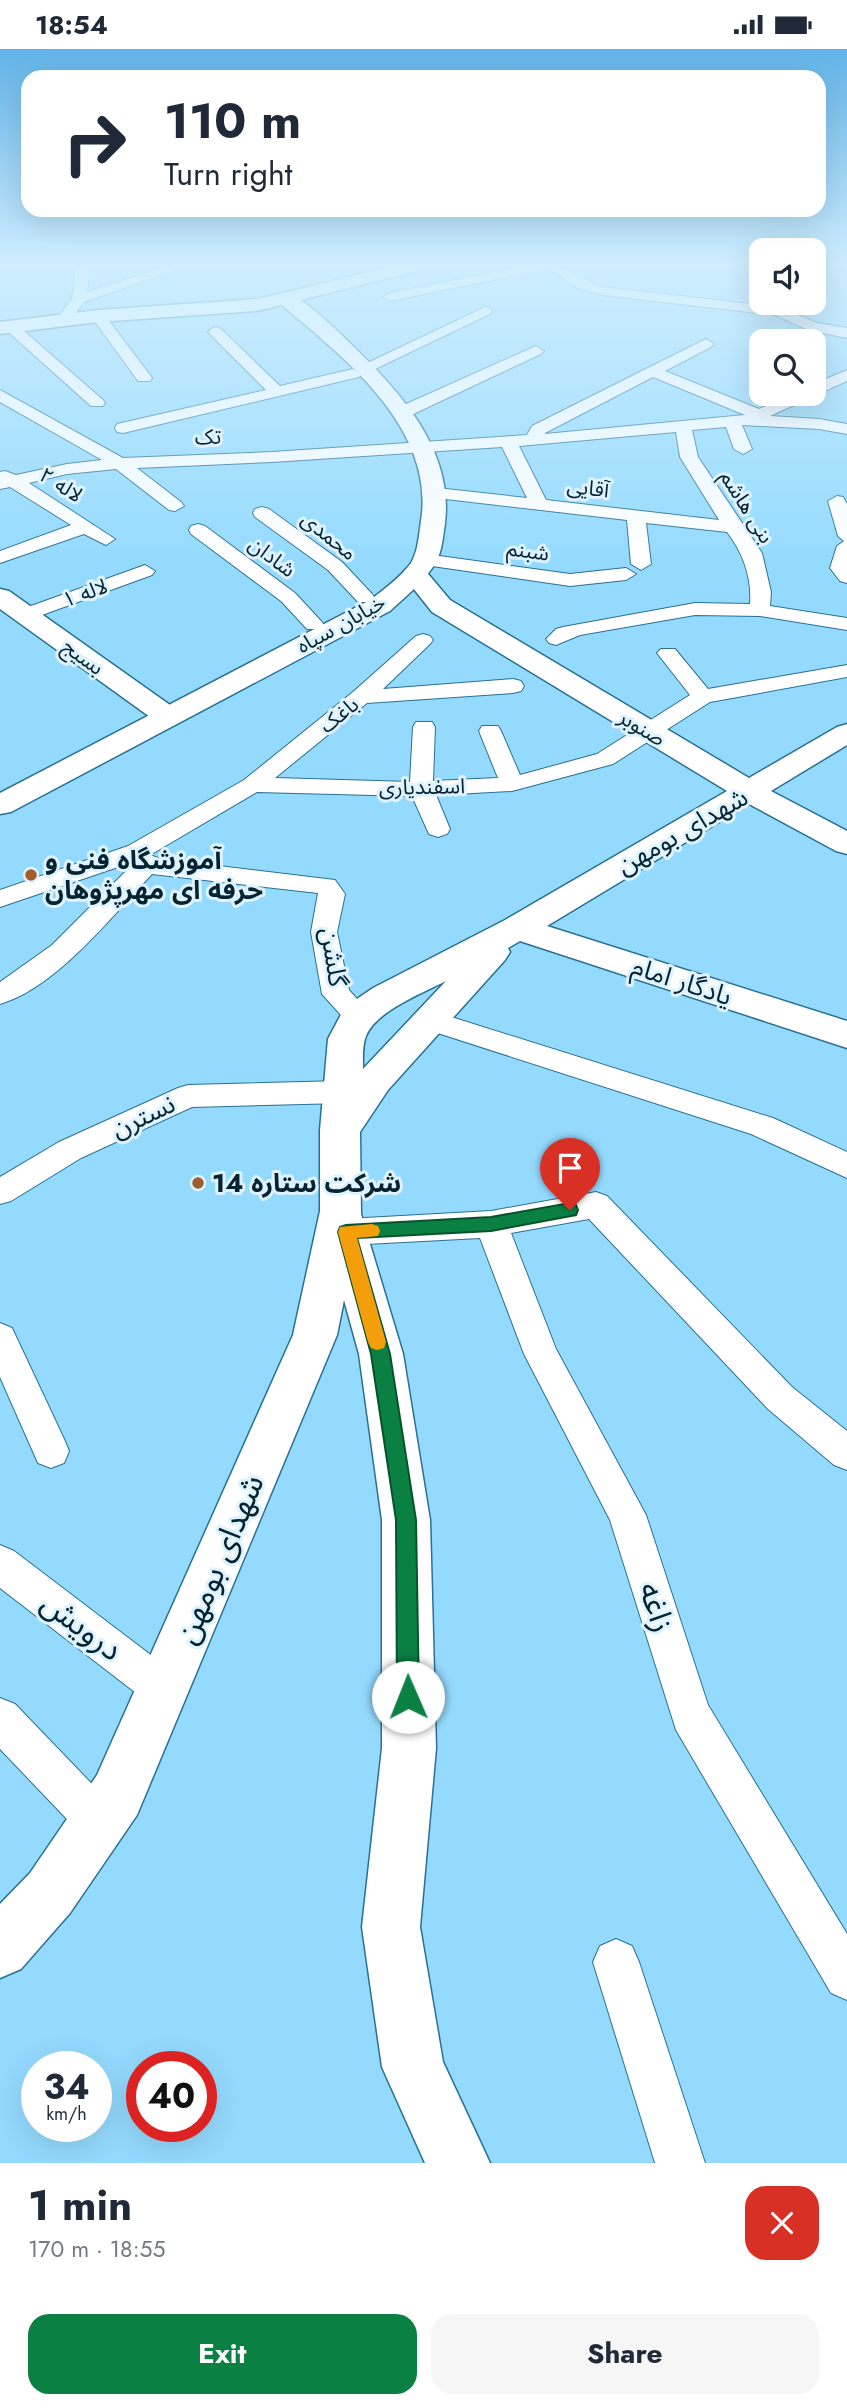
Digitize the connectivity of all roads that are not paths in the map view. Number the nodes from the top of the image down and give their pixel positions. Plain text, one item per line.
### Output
1 (52, 366) edge
2 (135, 366) edge
3 (250, 366) edge
4 (353, 366) edge
5 (370, 366) edge
6 (504, 366) edge
7 (662, 366) edge
8 (359, 371) junction
9 (651, 371) junction
10 (847, 375) edge
11 (144, 378) dead end
12 (826, 385) edge
13 (277, 392) junction
14 (0, 395) edge
15 (97, 403) dead end
16 (777, 406) edge
17 (401, 413) junction
18 (746, 419) junction
19 (682, 426) junction
20 (123, 428) dead end
21 (847, 429) edge
22 (534, 440) junction
23 (508, 442) junction
24 (410, 447) junction
25 (743, 449) dead end
26 (120, 463) junction
27 (4, 479) edge
28 (437, 493) junction
29 (537, 500) dead end
30 (836, 501) dead end
31 (175, 506) dead end
32 (262, 513) dead end
33 (636, 516) junction
34 (85, 527) junction
35 (733, 527) junction
36 (198, 530) dead end
37 (847, 536) edge
38 (106, 539) dead end
39 (847, 546) edge
40 (0, 557) edge
41 (420, 567) junction
42 (145, 571) dead end
43 (847, 577) edge
44 (0, 597) edge
45 (373, 601) junction
46 (441, 606) junction
47 (760, 610) junction
48 (12, 616) edge
49 (847, 624) edge
50 (314, 625) junction
51 (556, 639) dead end
52 (423, 640) dead end
53 (668, 653) dead end
54 (847, 671) edge
55 (513, 686) dead end
56 (361, 697) junction
57 (703, 698) junction
58 (148, 717) junction
59 (424, 727) dead end
60 (490, 731) dead end
61 (649, 732) junction
62 (847, 733) edge
63 (512, 784) junction
64 (0, 785) edge
65 (252, 785) junction
66 (421, 789) junction
67 (750, 792) junction
68 (0, 805) edge
69 (438, 829) dead end
70 (847, 844) edge
71 (137, 859) junction
72 (0, 899) edge
73 (517, 928) junction
74 (0, 994) edge
75 (358, 1016) junction
76 (429, 1020) junction
77 (847, 1035) edge
78 (342, 1111) junction
79 (847, 1166) edge
80 (0, 1192) edge
81 (344, 1222) junction
82 (491, 1224) junction
83 (0, 1338) edge
84 (51, 1451) dead end
85 (847, 1453) edge
86 (0, 1564) edge
87 (163, 1689) junction
88 (0, 1719) edge
89 (99, 1822) junction
90 (7, 1924) edge
91 (615, 1962) dead end
92 (847, 1977) edge
93 (458, 2163) edge
94 (680, 2163) edge

1 - 15 street
2 - 11 street
3 - 13 street
4 - 8 main road, خیابان سپاه
5 - 8 street
6 - 17 street
7 - 9 street
8 - 13 street
8 - 17 main road, خیابان سپاه
8 - 24 main road, خیابان سپاه
9 - 18 street
9 - 22 street
10 - 12 street
13 - 20 street
14 - 26 street
16 - 18 street
17 - 24 main road, خیابان سپاه
18 - 19 street, تک
18 - 21 street
18 - 25 street
19 - 22 street, تک
19 - 35 street, بنی هاشم
22 - 23 street, تک
23 - 24 street, تک
23 - 29 street
24 - 26 street, تک
24 - 28 main road, خیابان سپاه
24 - 45 main road, خیابان سپاه
26 - 27 street, تک
26 - 31 street
27 - 34 street, لاله ۲
28 - 33 street, آقایی
28 - 41 main road, خیابان سپاه
30 - 37 street
32 - 45 street, محمدی
33 - 35 street, آقایی
33 - 41 street, شبنم
34 - 38 street, لاله ۲
34 - 40 street, لاله ۲
35 - 47 street, بنی هاشم
36 - 50 street, شادان
39 - 43 street
41 - 45 main road, خیابان سپاه
41 - 46 main road, صنوبر
42 - 48 street, لاله ۱
44 - 48 main road, بسیج
45 - 46 main road, صنوبر
45 - 50 main road, خیابان سپاه
45 - 58 main road, خیابان سپاه
46 - 61 main road, صنوبر
47 - 49 street
47 - 51 street
48 - 58 main road, بسیج
50 - 58 main road, خیابان سپاه
52 - 56 street, باغک
53 - 57 street
54 - 57 street, اسفندیاری
55 - 56 street
56 - 65 street, باغک
57 - 61 street, اسفندیاری
58 - 64 main road, خیابان سپاه
58 - 68 main road, خیابان سپاه
59 - 66 street
60 - 63 street
61 - 63 street, اسفندیاری
61 - 67 main road, صنوبر
62 - 67 main road, شهدای بومهن
63 - 66 street, اسفندیاری
65 - 66 street, اسفندیاری
65 - 71 street
66 - 69 street
67 - 70 main road, صنوبر
67 - 73 main road, شهدای بومهن
71 - 72 street
71 - 74 street
71 - 75 street, گلشن
73 - 75 main road
73 - 76 main road
73 - 77 main road, یادگار امام
75 - 78 main road, شهدای بومهن
76 - 78 main road
76 - 79 street
78 - 80 street, نسترن
78 - 81 main road, شهدای بومهن
81 - 82 street
81 - 87 main road, شهدای بومهن
81 - 93 main road
82 - 85 street
82 - 92 street, زاغه
83 - 84 street
86 - 87 street, درویش
87 - 89 main road, شهدای بومهن
88 - 89 street
89 - 90 main road, شهدای بومهن
91 - 94 street

